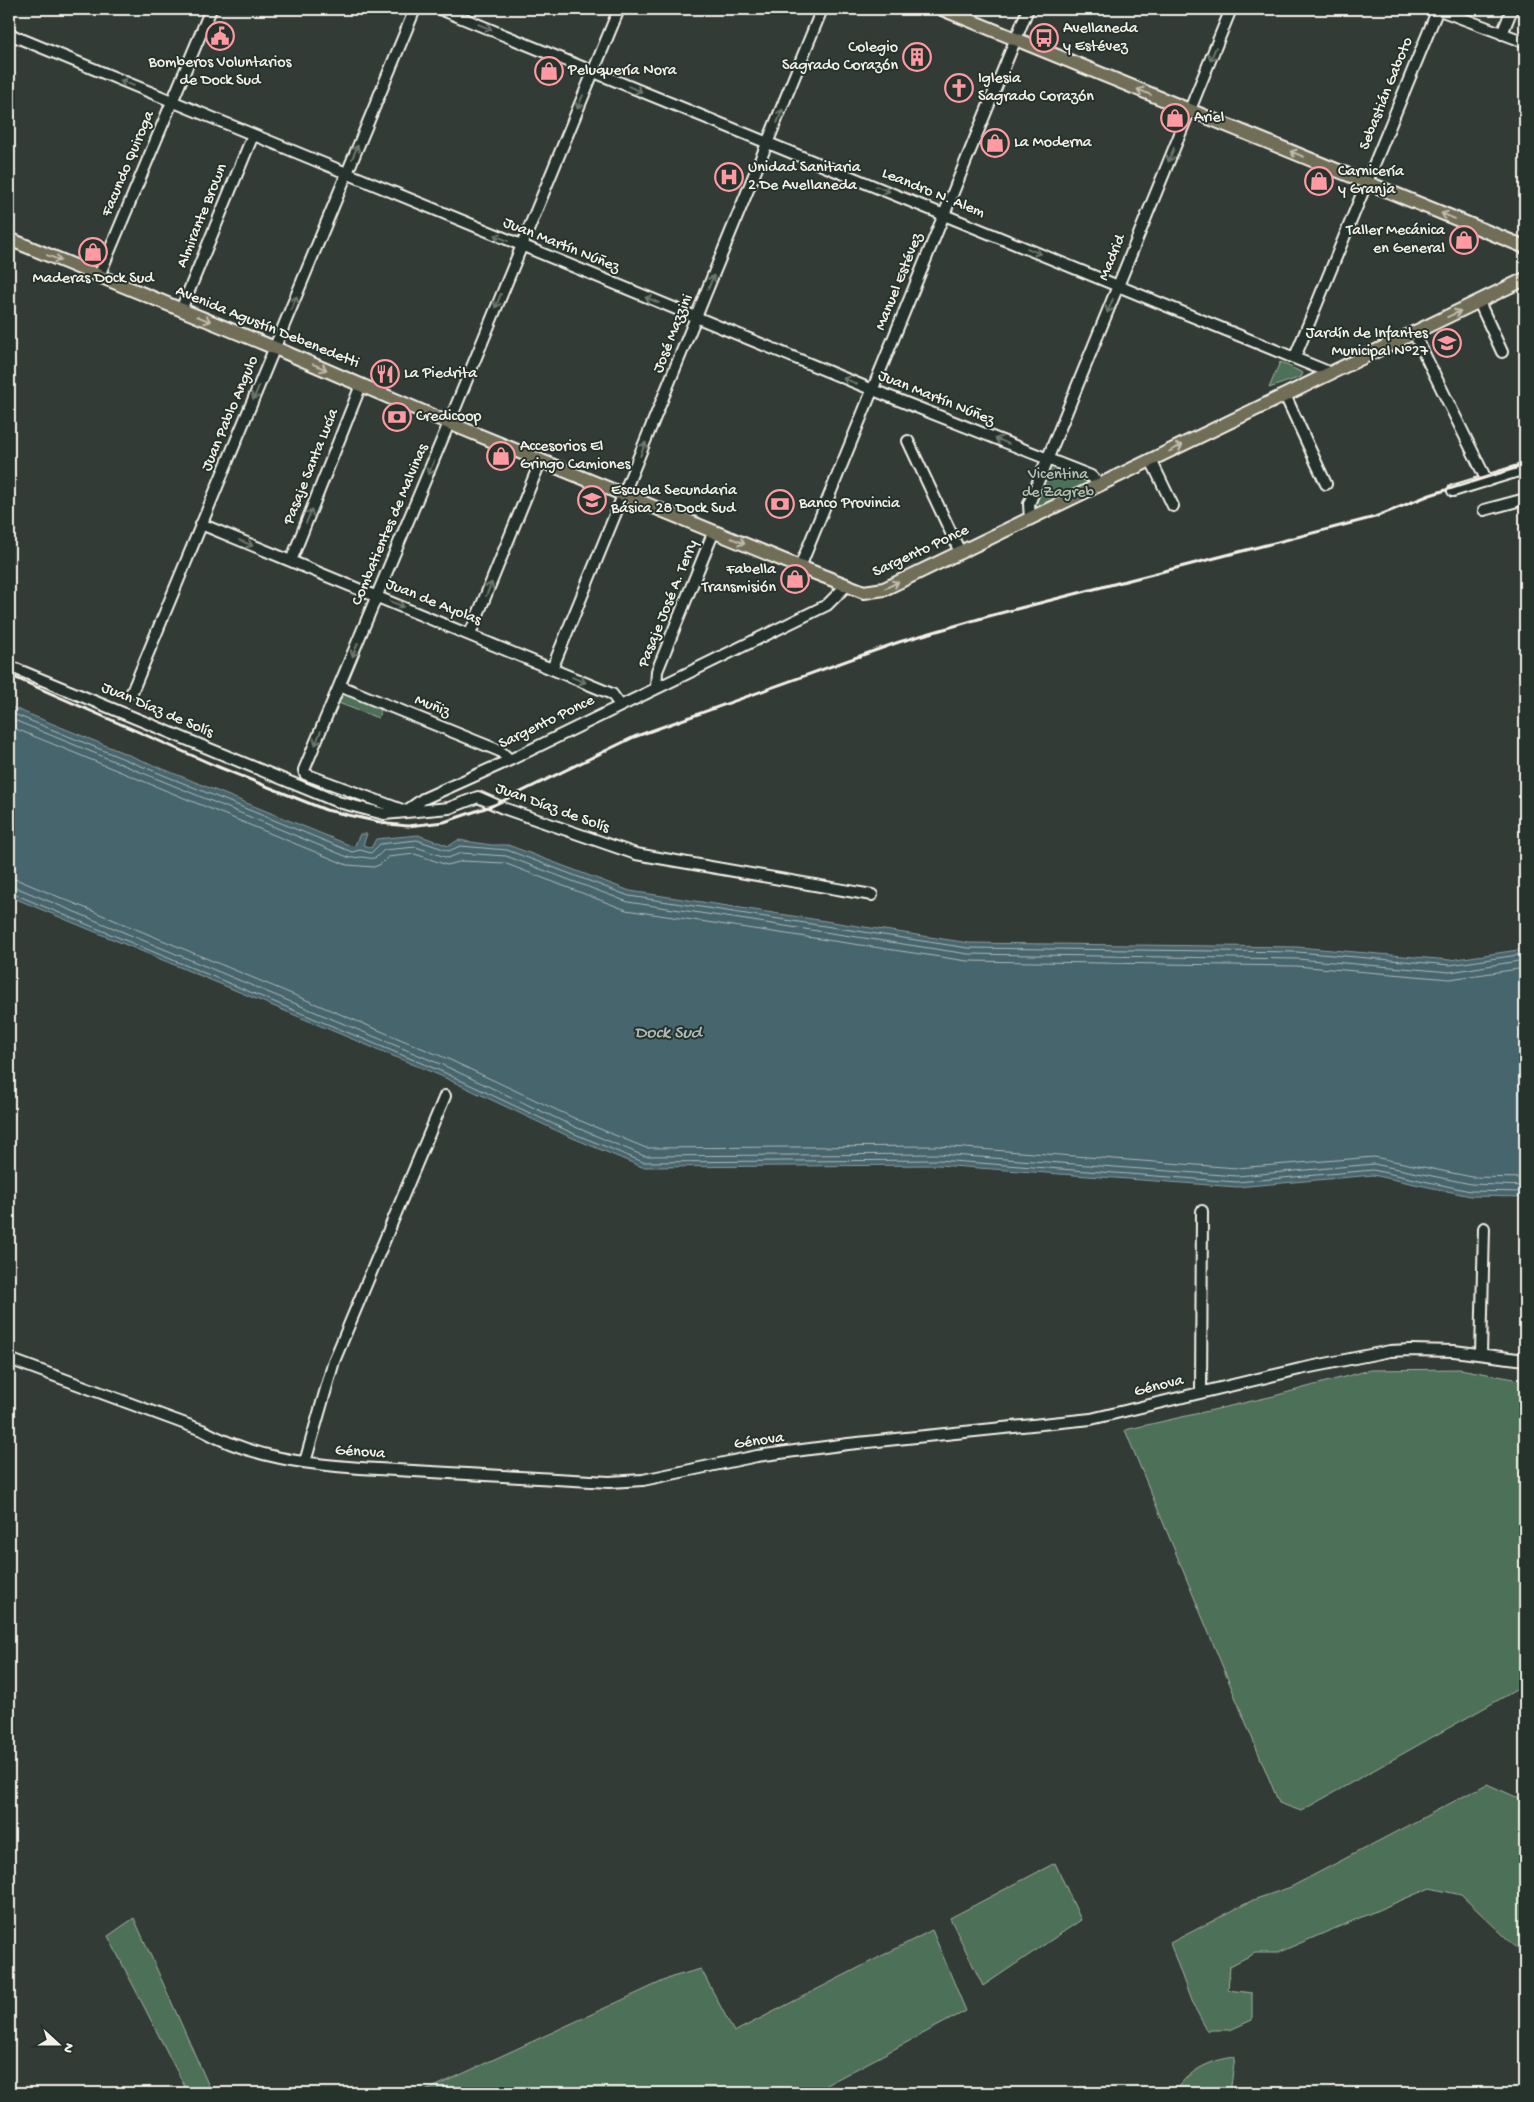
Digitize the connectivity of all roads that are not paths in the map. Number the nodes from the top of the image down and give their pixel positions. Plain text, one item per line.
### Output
1 (211, 9) edge
2 (415, 9) edge
3 (440, 9) edge
4 (619, 9) edge
5 (822, 9) edge
6 (942, 9) edge
7 (1028, 9) edge
8 (1231, 9) edge
9 (1438, 9) edge
10 (1512, 9) edge
11 (9, 34) edge
12 (1502, 34) junction
13 (1015, 39) junction
14 (1525, 42) edge
15 (593, 72) junction
16 (172, 102) junction
17 (1189, 110) junction
18 (253, 135) junction
19 (769, 143) junction
20 (346, 173) junction
21 (1366, 182) junction
22 (944, 214) junction
23 (9, 239) edge
24 (520, 246) junction
25 (1525, 247) edge
26 (99, 276) junction
27 (1525, 279) edge
28 (1118, 285) junction
29 (1479, 302) junction
30 (181, 310) junction
31 (696, 318) junction
32 (1414, 333) junction
33 (275, 348) junction
34 (1502, 352) dead end
35 (1295, 357) junction
36 (1331, 373) junction
37 (361, 384) junction
38 (873, 390) junction
39 (1284, 396) junction
40 (450, 423) junction
41 (908, 441) dead end
42 (1047, 459) junction
43 (541, 460) junction
44 (1151, 460) junction
45 (1525, 469) edge
46 (1487, 481) junction
47 (1326, 484) dead end
48 (1100, 485) junction
49 (1453, 491) dead end
50 (624, 494) junction
51 (1525, 500) edge
52 (1173, 506) dead end
53 (1484, 510) dead end
54 (1030, 519) junction
55 (201, 524) junction
56 (714, 531) junction
57 (960, 552) junction
58 (290, 561) junction
59 (800, 567) junction
60 (846, 586) junction
61 (377, 597) junction
62 (470, 634) junction
63 (9, 666) edge
64 (552, 669) junction
65 (340, 686) junction
66 (656, 688) junction
67 (132, 692) dead end
68 (620, 705) junction
69 (510, 760) junction
70 (405, 811) junction
71 (872, 895) dead end
72 (445, 1096) dead end
73 (1202, 1211) dead end
74 (1484, 1228) dead end
75 (1481, 1354) junction
76 (9, 1359) edge
77 (1525, 1360) edge
78 (1201, 1392) junction
79 (305, 1462) junction

1 - 16 street, Facundo Quiroga
20 -> 2 street, Juan Pablo Angulo
3 -> 15 street, Leandro N. Alem
4 - 15 street, Combatientes de Malvinas
19 -> 5 street, José Mazzini
6 - 13 main road
7 - 13 street, Manuel Estévez
8 -> 17 street, Madrid
9 - 12 street
9 - 21 street, Sebastián Gaboto
10 - 12 street
16 -> 11 street, Juan Martín Núñez
12 - 14 street
17 -> 13 main road
13 - 22 street, Manuel Estévez
15 -> 19 street, Leandro N. Alem
15 -> 24 street, Combatientes de Malvinas
16 - 18 street, Juan Martín Núñez
16 - 26 street, Facundo Quiroga
21 -> 17 main road
17 -> 28 street, Madrid
18 - 20 street, Juan Martín Núñez
18 - 30 street, Almirante Brown
19 -> 22 street, Leandro N. Alem
31 -> 19 street, José Mazzini
24 -> 20 street, Juan Martín Núñez
33 -> 20 street, Juan Pablo Angulo
25 -> 21 main road
21 - 35 street, Sebastián Gaboto
22 -> 28 street, Leandro N. Alem
22 - 38 street, Manuel Estévez
23 -> 26 main road, Avenida Agustín Debenedetti
31 -> 24 street, Juan Martín Núñez
24 -> 40 street, Combatientes de Malvinas
26 - 30 main road, Avenida Agustín Debenedetti
27 - 29 main road, Sargento Ponce
28 - 35 street, Leandro N. Alem
28 -> 42 street, Madrid
32 -> 29 main road, Sargento Ponce
29 - 34 street
30 -> 33 main road, Avenida Agustín Debenedetti
38 -> 31 street, Juan Martín Núñez
50 -> 31 street, José Mazzini
32 - 36 main road, Sargento Ponce
32 - 46 street
33 -> 37 main road, Avenida Agustín Debenedetti
33 -> 55 street, Juan Pablo Angulo
35 - 36 street, Leandro N. Alem
36 - 39 main road, Sargento Ponce
37 - 40 main road, Avenida Agustín Debenedetti
58 -> 37 street, Pasaje Santa Lucía
42 -> 38 street, Juan Martín Núñez
38 - 59 street, Manuel Estévez
44 -> 39 main road, Sargento Ponce
39 - 47 street
40 - 43 main road, Avenida Agustín Debenedetti
40 -> 61 street, Combatientes de Malvinas
41 - 57 street
42 - 48 street, Juan Martín Núñez
42 - 54 street, Madrid
43 - 50 main road, Avenida Agustín Debenedetti
62 -> 43 street
44 - 48 main road, Sargento Ponce
44 - 52 street
45 - 46 street
46 - 49 street
48 - 54 main road, Sargento Ponce
50 - 56 main road, Avenida Agustín Debenedetti
50 - 64 street, José Mazzini
51 - 53 street
54 - 57 main road, Sargento Ponce
55 -> 58 street, Juan de Ayolas
55 - 67 street, Juan Pablo Angulo
56 -> 59 main road, Avenida Agustín Debenedetti
56 - 66 street, Pasaje José A. Terry
60 -> 57 main road, Sargento Ponce
58 - 61 street, Juan de Ayolas
59 - 60 main road, Avenida Agustín Debenedetti
60 - 66 street, Sargento Ponce
61 -> 62 street, Juan de Ayolas
61 -> 65 street, Combatientes de Malvinas
62 - 64 street, Juan de Ayolas
63 - 70 street, Juan Díaz de Solís
64 -> 68 street, Juan de Ayolas
65 - 69 street, Muñiz
65 -> 70 street, Combatientes de Malvinas
66 - 68 street, Sargento Ponce
68 - 69 street, Sargento Ponce
69 - 70 street, Sargento Ponce
70 - 71 street, Juan Díaz de Solís
72 - 79 street
73 - 78 street
74 - 75 street
75 - 77 street, Génova
75 - 78 street, Génova
76 - 79 street, Génova
78 - 79 street, Génova

